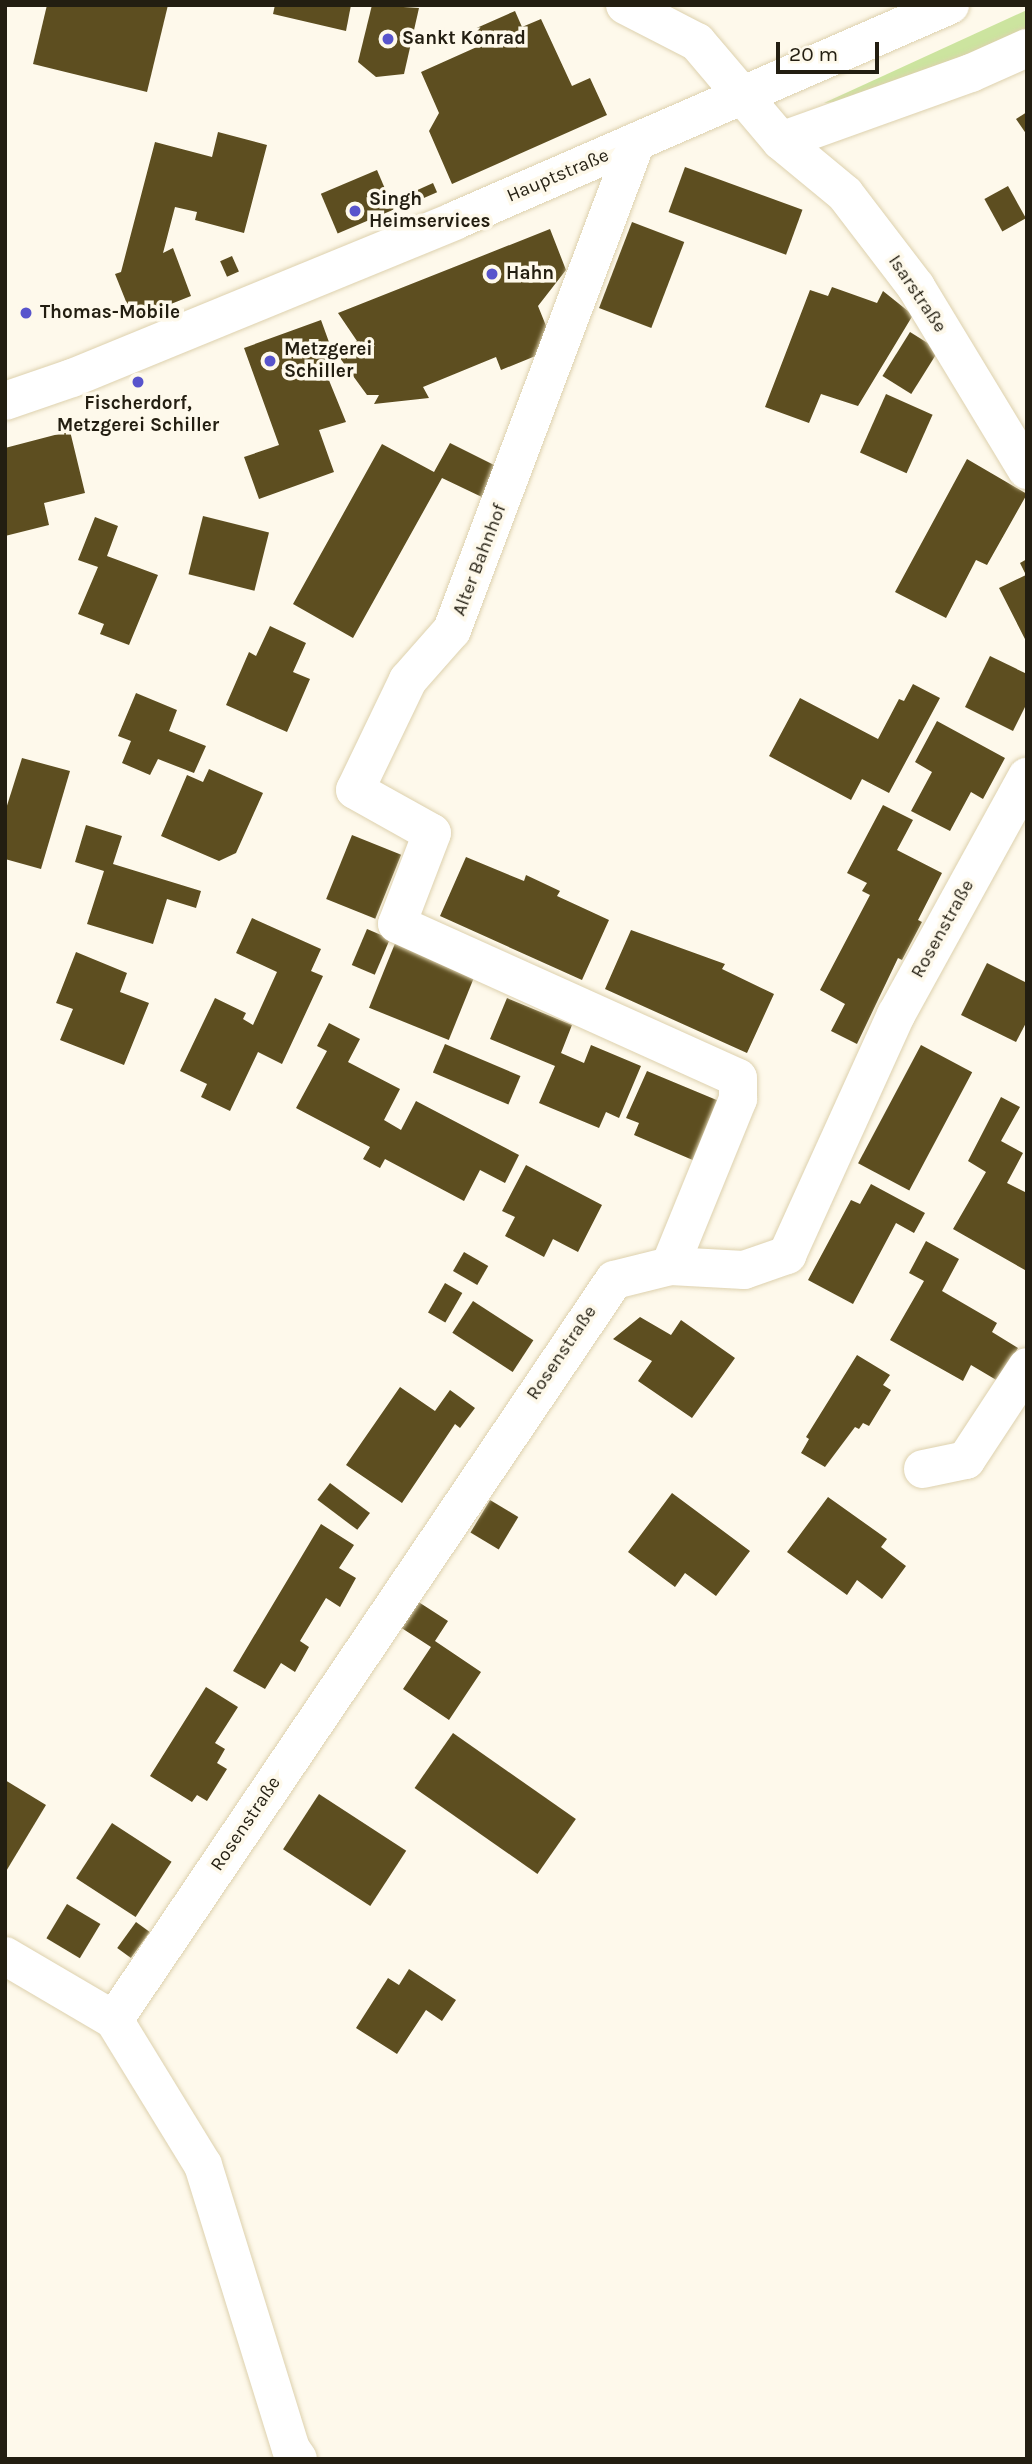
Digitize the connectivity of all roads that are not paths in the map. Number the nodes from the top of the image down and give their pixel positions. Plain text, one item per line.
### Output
1 (625, 5) edge
2 (950, 5) edge
3 (1027, 48) edge
4 (744, 97) junction
5 (781, 141) junction
6 (636, 142) junction
7 (5, 401) edge
8 (1027, 470) edge
9 (1027, 777) edge
10 (670, 1266) junction
11 (1027, 1367) edge
12 (923, 1469) dead end
13 (5, 1956) edge
14 (114, 2020) junction
15 (298, 2459) edge

1 - 4 street, Isarstraße
2 - 4 street, Hauptstraße
3 - 5 street
4 - 5 street, Isarstraße
4 - 6 street, Hauptstraße
5 - 8 street, Isarstraße
6 - 7 street, Hauptstraße
6 - 10 street, Alter Bahnhof
9 - 10 street, Rosenstraße
10 - 14 street, Rosenstraße
11 - 12 street
13 - 14 street
14 - 15 street

